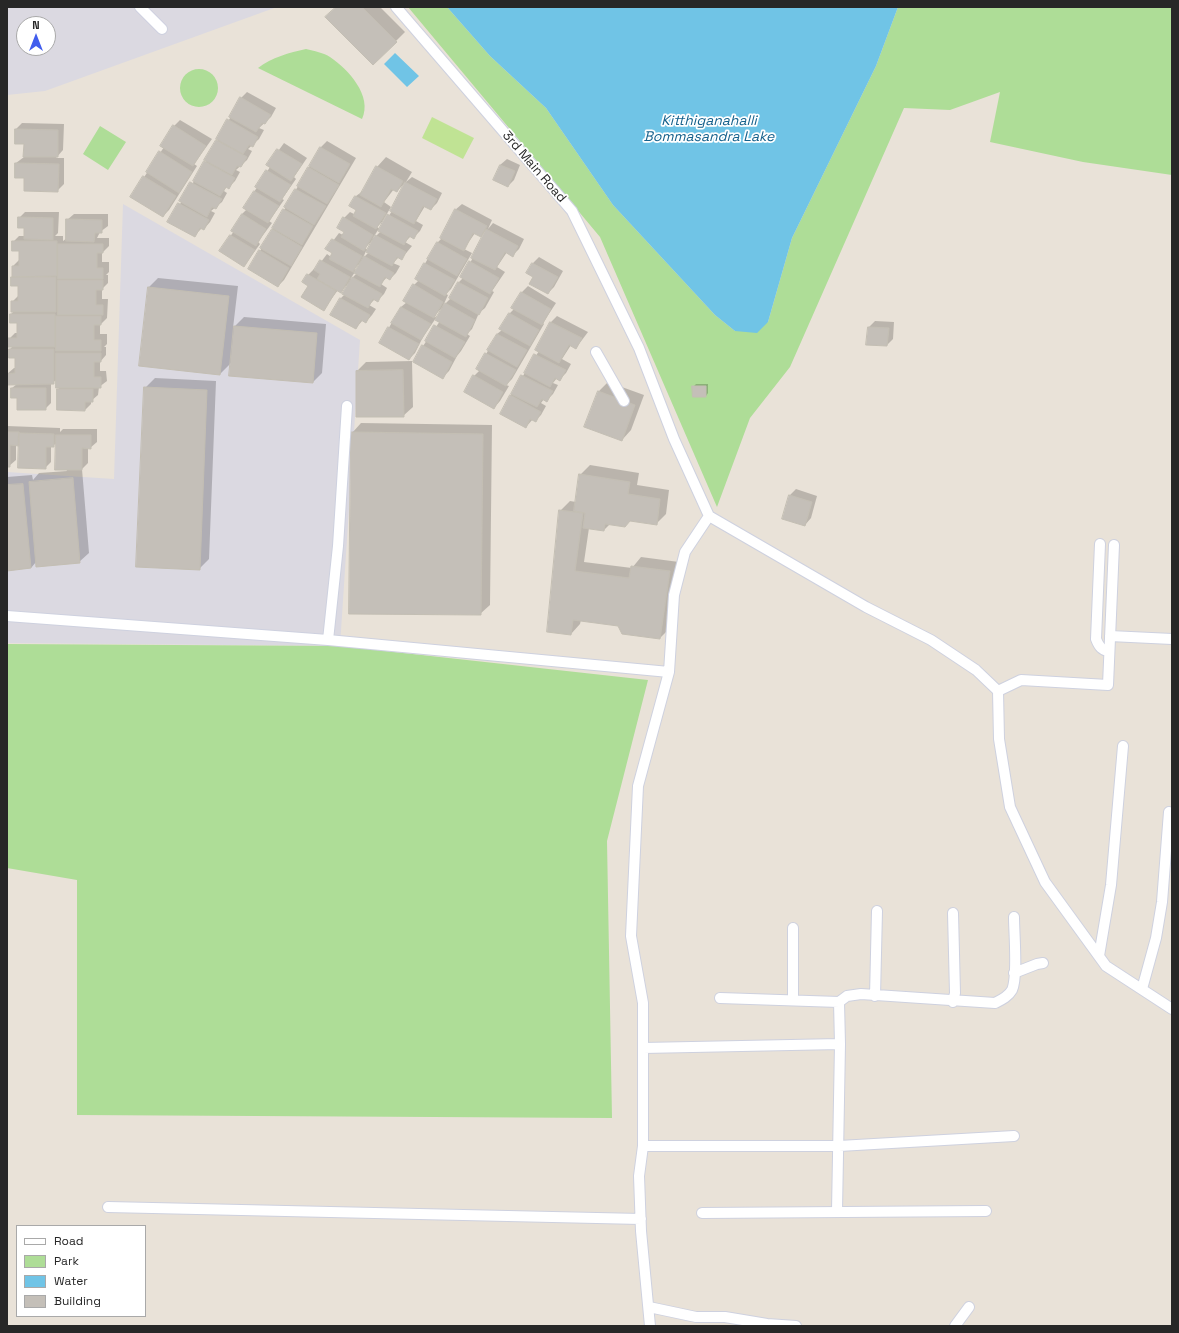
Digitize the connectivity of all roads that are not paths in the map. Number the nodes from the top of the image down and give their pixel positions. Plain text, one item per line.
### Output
1 (140, 7) edge
2 (396, 7) edge
3 (162, 29) dead end
4 (596, 352) dead end
5 (624, 401) dead end
6 (347, 406) dead end
7 (709, 516) junction
8 (1100, 544) dead end
9 (1114, 545) dead end
10 (7, 616) edge
11 (1110, 636) junction
12 (1172, 639) edge
13 (328, 640) junction
14 (1109, 652) junction
15 (669, 672) junction
16 (998, 691) junction
17 (1123, 746) dead end
18 (1169, 812) dead end
19 (877, 911) dead end
20 (953, 913) dead end
21 (1014, 917) dead end
22 (793, 928) dead end
23 (1099, 956) junction
24 (1043, 963) dead end
25 (1014, 973) junction
26 (1142, 989) junction
27 (875, 996) junction
28 (720, 998) dead end
29 (793, 1000) junction
30 (839, 1002) junction
31 (953, 1002) junction
32 (1172, 1009) edge
33 (840, 1044) junction
34 (643, 1048) junction
35 (1014, 1136) dead end
36 (643, 1146) junction
37 (839, 1146) junction
38 (108, 1207) dead end
39 (837, 1211) junction
40 (986, 1211) dead end
41 (702, 1212) dead end
42 (641, 1219) junction
43 (649, 1307) junction
44 (968, 1307) dead end
45 (650, 1326) edge
46 (796, 1326) edge
47 (955, 1326) edge

1 - 3 street
2 - 7 street, 3rd Main Road
4 - 5 street
6 - 13 street
7 - 15 street
7 - 16 street
8 - 14 street
9 - 11 street
10 - 13 street
11 - 12 street
11 - 14 street
13 - 15 street
14 - 16 street
15 - 34 street
16 - 23 street
17 - 23 street
18 - 26 street
19 - 27 street
20 - 31 street
21 - 25 street
22 - 29 street
23 - 26 street
24 - 25 street
25 - 31 street
26 - 32 street
27 - 30 street
27 - 31 street
28 - 29 street
29 - 30 street
30 - 33 street
33 - 34 street
33 - 37 street
34 - 36 street
35 - 37 street
36 - 37 street
36 - 42 street
37 - 39 street
38 - 42 street
39 - 40 street
39 - 41 street
42 - 43 street
43 - 45 street
43 - 46 street
44 - 47 street

